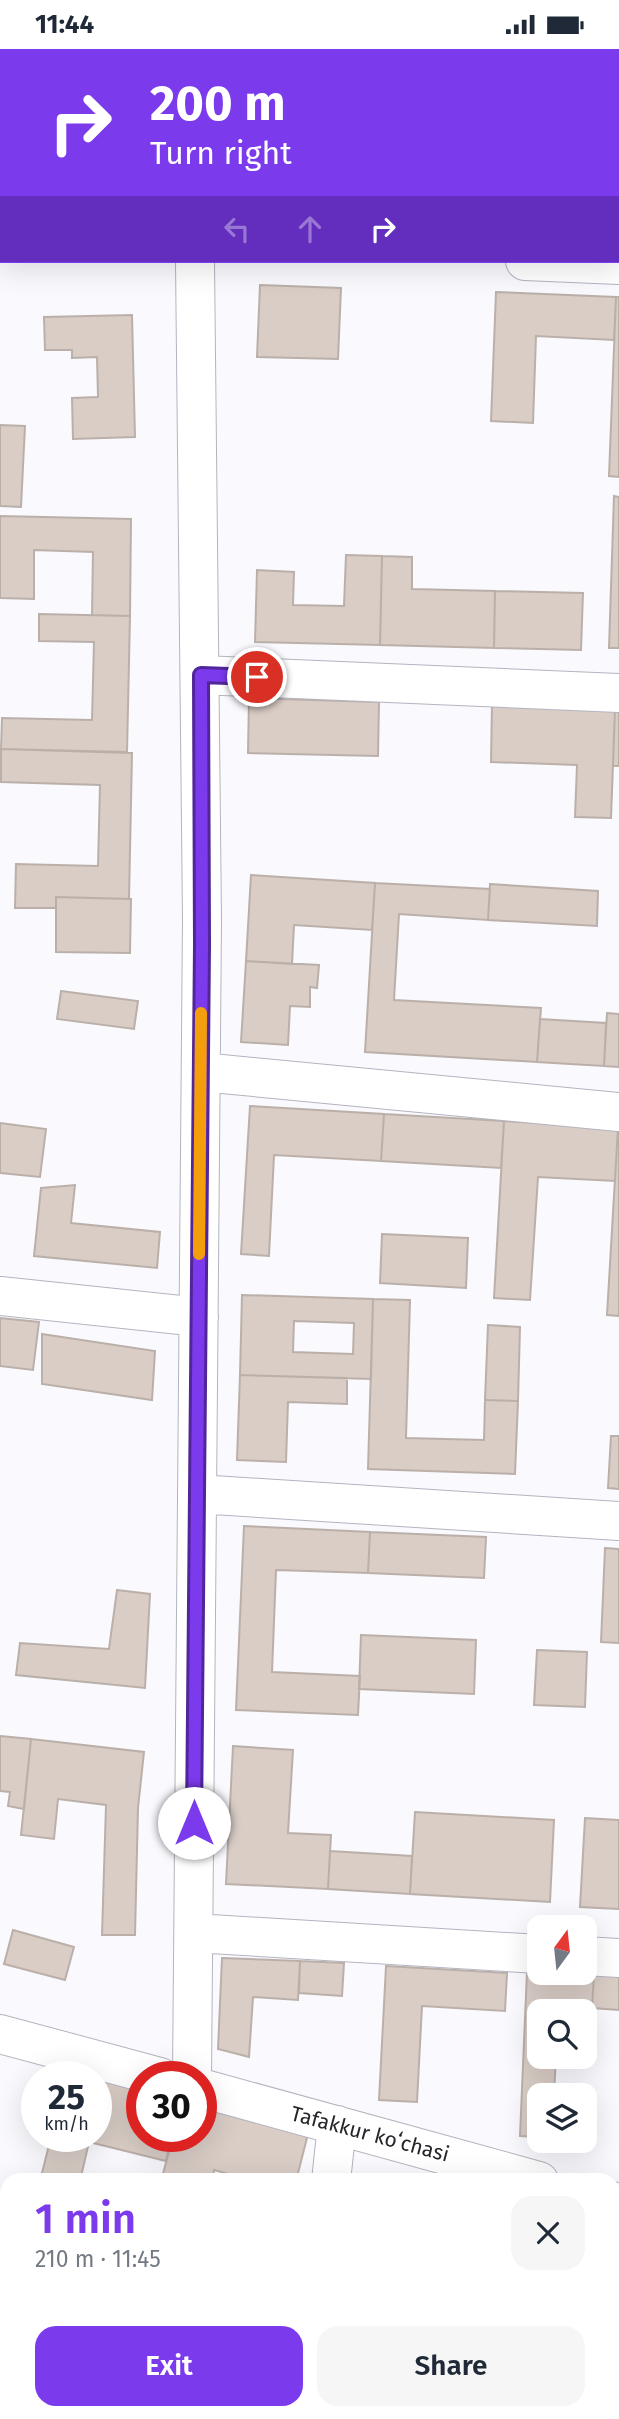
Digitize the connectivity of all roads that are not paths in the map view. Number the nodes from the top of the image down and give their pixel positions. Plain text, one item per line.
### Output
1 (195, 263) edge
2 (572, 263) edge
3 (619, 265) edge
4 (201, 675) junction
5 (619, 693) edge
6 (201, 1072) junction
7 (619, 1112) edge
8 (0, 1296) edge
9 (199, 1317) junction
10 (197, 1494) junction
11 (619, 1521) edge
12 (194, 1933) junction
13 (527, 1953) edge
14 (597, 1957) edge
15 (619, 1958) edge
16 (0, 2034) edge
17 (192, 2061) edge
18 (126, 2068) edge
19 (217, 2092) edge
20 (337, 2126) junction
21 (332, 2173) edge
22 (509, 2173) edge

1 - 4 street
2 - 3 street
4 - 5 street
4 - 6 street
6 - 7 street
6 - 9 street
8 - 9 street
9 - 10 street
10 - 11 street
10 - 12 street
12 - 13 street
12 - 17 street
14 - 15 street
16 - 18 street
19 - 20 street, Tafakkur koʻchasi
20 - 21 street
20 - 22 street, Tafakkur koʻchasi

